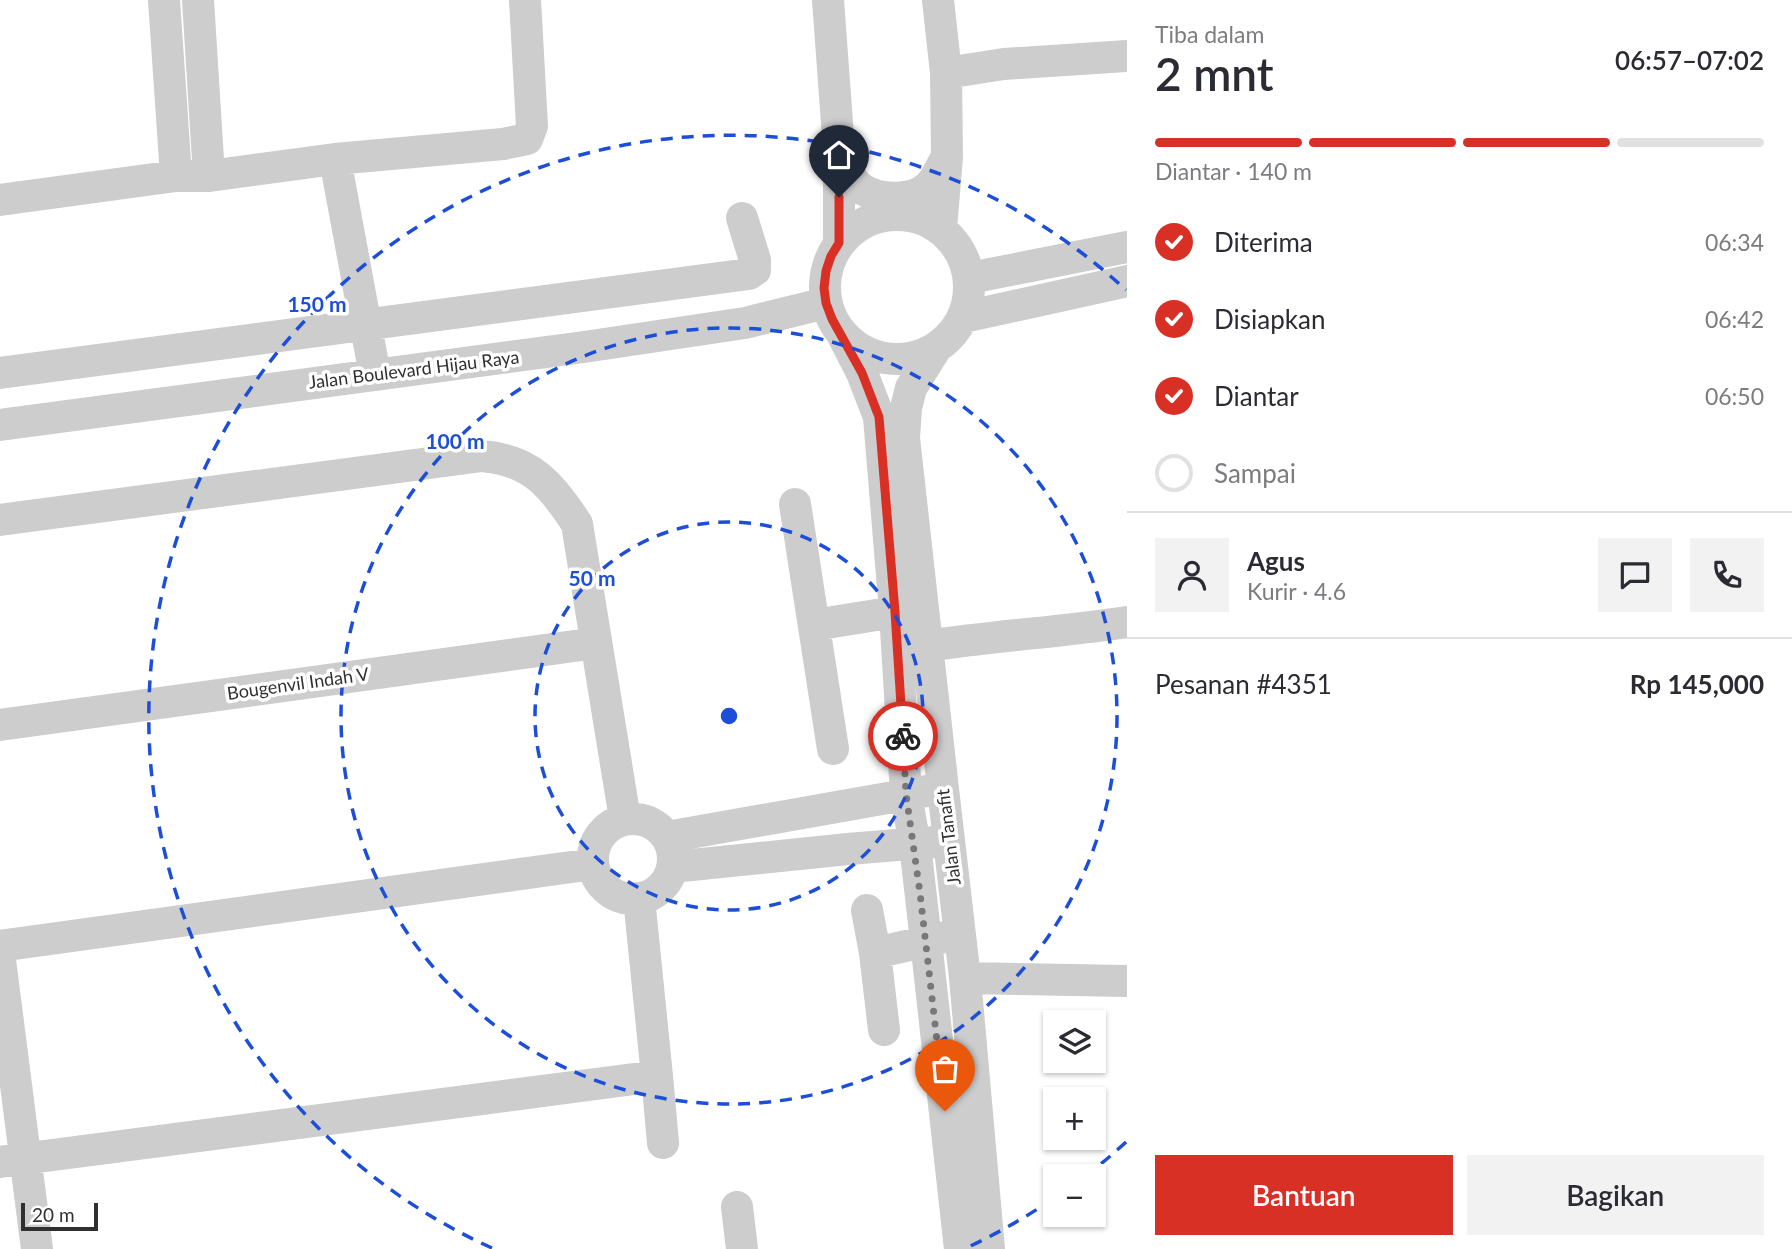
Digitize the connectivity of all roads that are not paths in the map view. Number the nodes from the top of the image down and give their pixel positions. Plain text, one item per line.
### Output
1 (164, 0) edge
2 (198, 0) edge
3 (525, 0) edge
4 (828, 0) edge
5 (938, 0) edge
6 (1127, 56) edge
7 (946, 73) junction
8 (839, 150) junction
9 (947, 157) junction
10 (335, 159) junction
11 (208, 176) junction
12 (176, 177) junction
13 (0, 200) edge
14 (742, 218) dead end
15 (941, 229) junction
16 (839, 243) junction
17 (1127, 247) edge
18 (970, 278) junction
19 (1127, 281) edge
20 (826, 303) junction
21 (964, 317) junction
22 (351, 328) junction
23 (841, 332) junction
24 (936, 348) junction
25 (0, 373) edge
26 (375, 375) junction
27 (341, 379) junction
28 (0, 425) edge
29 (795, 504) dead end
30 (0, 520) edge
31 (895, 612) junction
32 (1127, 622) edge
33 (814, 625) junction
34 (596, 643) junction
35 (927, 646) junction
36 (0, 725) edge
37 (833, 749) dead end
38 (943, 789) junction
39 (906, 794) junction
40 (625, 819) junction
41 (949, 840) junction
42 (915, 845) junction
43 (670, 852) junction
44 (593, 864) junction
45 (639, 898) junction
46 (867, 910) dead end
47 (960, 933) junction
48 (926, 941) junction
49 (0, 946) edge
50 (875, 953) junction
51 (0, 960) edge
52 (965, 978) junction
53 (1127, 981) edge
54 (884, 1030) dead end
55 (657, 1076) junction
56 (974, 1080) junction
57 (942, 1083) junction
58 (663, 1143) dead end
59 (13, 1161) edge
60 (737, 1207) dead end
61 (37, 1249) edge
62 (742, 1249) edge
63 (960, 1249) edge
64 (989, 1249) edge

1 - 12 street
2 - 11 street
3 - 10 street
4 - 8 street
5 - 7 street
6 - 7 street
7 - 9 street
8 - 9 street
8 - 16 street
9 - 15 street
10 - 11 street
10 - 22 street
11 - 12 street
12 - 13 street
14 - 22 street
15 - 16 street
15 - 18 street
16 - 20 street
17 - 18 street
18 - 21 street
19 - 21 street
20 - 23 street
20 - 26 street, Jalan Boulevard Hijau Raya
21 - 24 street
22 - 25 street
22 - 26 street
22 - 27 street
23 - 24 street
23 - 31 street, Jalan Tanafit
24 - 35 street, Jalan Tanafit
26 - 27 street, Jalan Boulevard Hijau Raya
27 - 28 street, Jalan Boulevard Hijau Raya
29 - 33 street
30 - 34 street
31 - 33 street
31 - 39 street, Jalan Tanafit
32 - 35 street
33 - 37 street
34 - 36 street, Bougenvil Indah V
34 - 40 street
35 - 38 street, Jalan Tanafit
38 - 39 street
38 - 41 street, Jalan Tanafit
39 - 42 street, Jalan Tanafit
39 - 43 street
40 - 43 street
40 - 44 street
41 - 42 street
41 - 47 street, Jalan Tanafit
42 - 43 street
42 - 48 street, Jalan Tanafit
43 - 45 street
44 - 45 street
44 - 49 street
45 - 55 street
46 - 50 street
47 - 48 street
47 - 52 street, Jalan Tanafit
48 - 50 street
48 - 57 street, Jalan Tanafit
50 - 54 street
51 - 59 street
52 - 53 street
52 - 56 street, Jalan Tanafit
55 - 58 street
55 - 59 street
56 - 57 street
56 - 64 street, Jalan Tanafit
57 - 63 street, Jalan Tanafit
59 - 61 street
60 - 62 street

